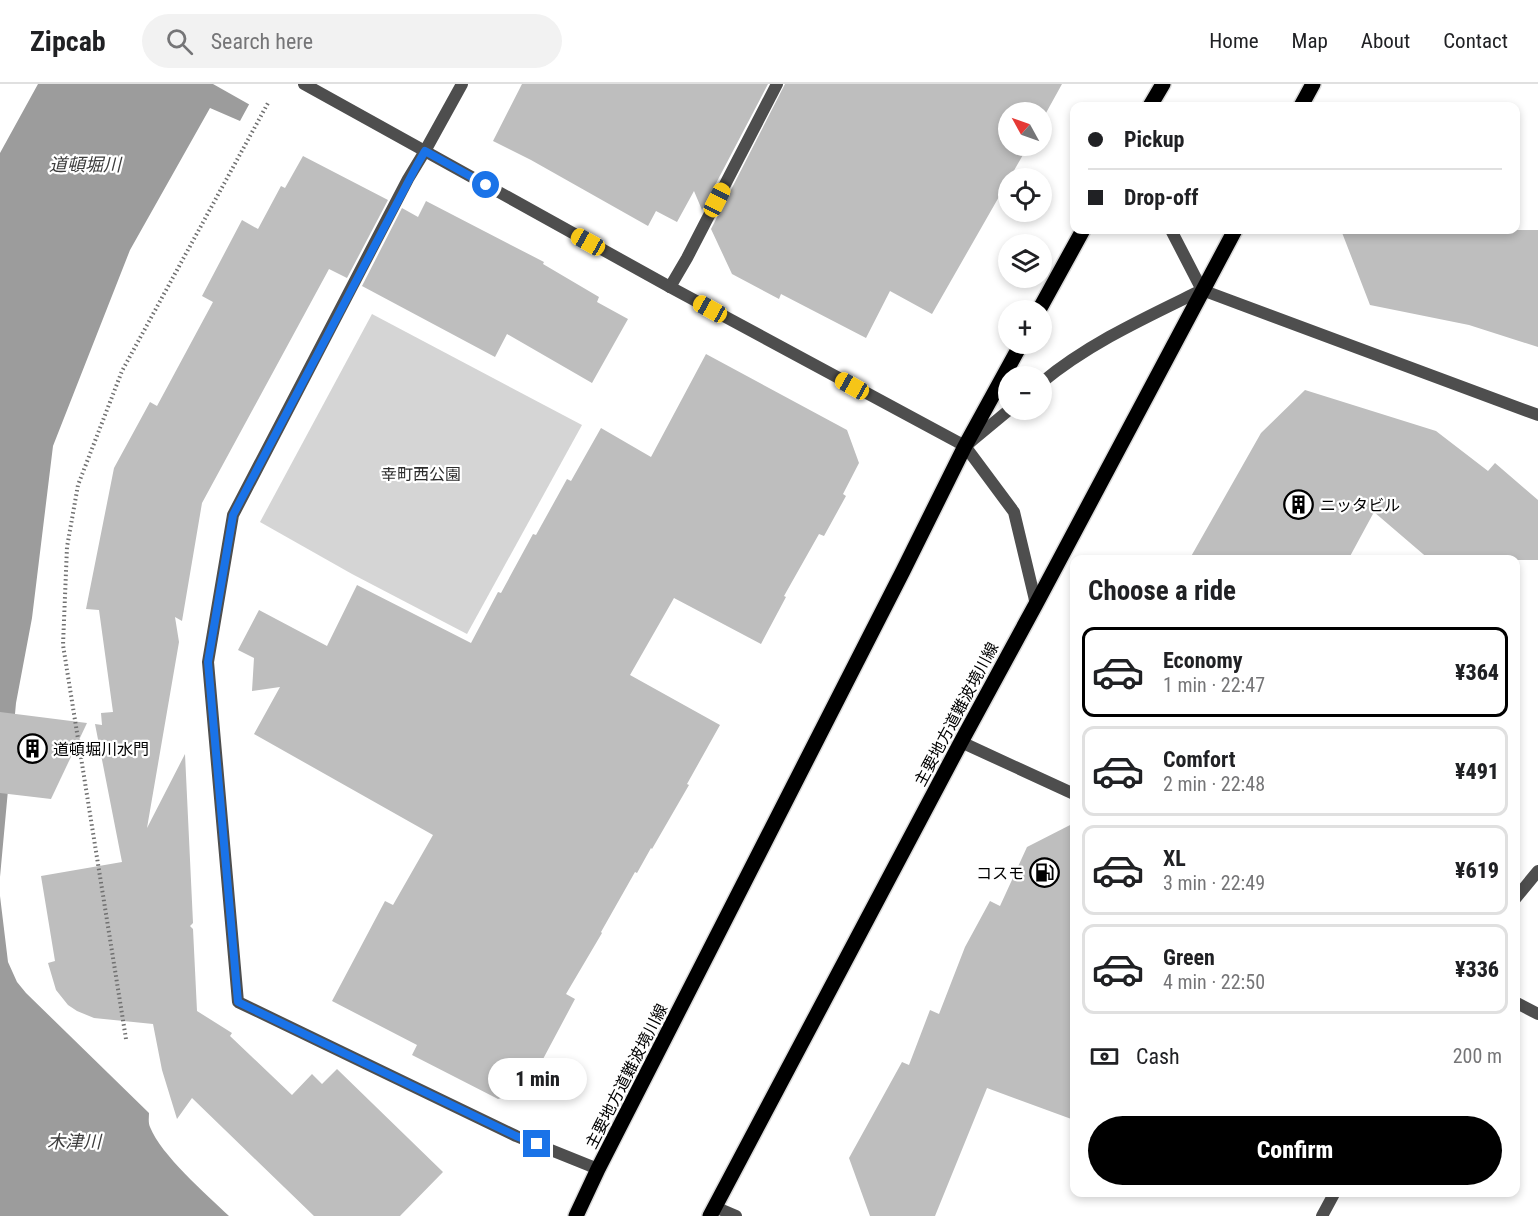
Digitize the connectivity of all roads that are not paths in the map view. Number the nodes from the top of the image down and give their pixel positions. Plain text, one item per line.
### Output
1 (304, 84) edge
2 (462, 84) edge
3 (777, 84) edge
4 (1162, 84) edge
5 (1313, 84) edge
6 (1152, 102) edge
7 (1303, 102) edge
8 (425, 151) junction
9 (1081, 234) edge
10 (1173, 234) edge
11 (1233, 234) edge
12 (670, 287) junction
13 (1202, 290) junction
14 (1044, 300) edge
15 (1016, 354) edge
16 (1052, 374) edge
17 (1538, 415) edge
18 (998, 419) edge
19 (965, 446) junction
20 (1036, 604) junction
21 (961, 742) junction
22 (1070, 792) edge
23 (1538, 871) edge
24 (1520, 893) edge
25 (1520, 1005) edge
26 (1538, 1014) edge
27 (598, 1169) junction
28 (1332, 1197) edge
29 (712, 1211) edge
30 (576, 1216) edge
31 (736, 1216) edge
32 (1322, 1216) edge

1 - 8 street
2 - 8 street
3 - 12 street
4 - 6 main road
5 - 7 main road
8 - 12 street
8 - 27 street
9 - 14 main road
10 - 13 street
11 - 13 main road, 主要地方道難波境川線
12 - 19 street
13 - 16 street
13 - 17 street
13 - 20 main road, 主要地方道難波境川線
15 - 19 main road, 主要地方道難波境川線
18 - 19 street
19 - 20 street
19 - 27 main road, 主要地方道難波境川線
20 - 21 main road, 主要地方道難波境川線
21 - 22 street
21 - 29 main road, 主要地方道難波境川線
23 - 24 street
25 - 26 street
27 - 30 main road, 主要地方道難波境川線
28 - 32 street
29 - 31 street

